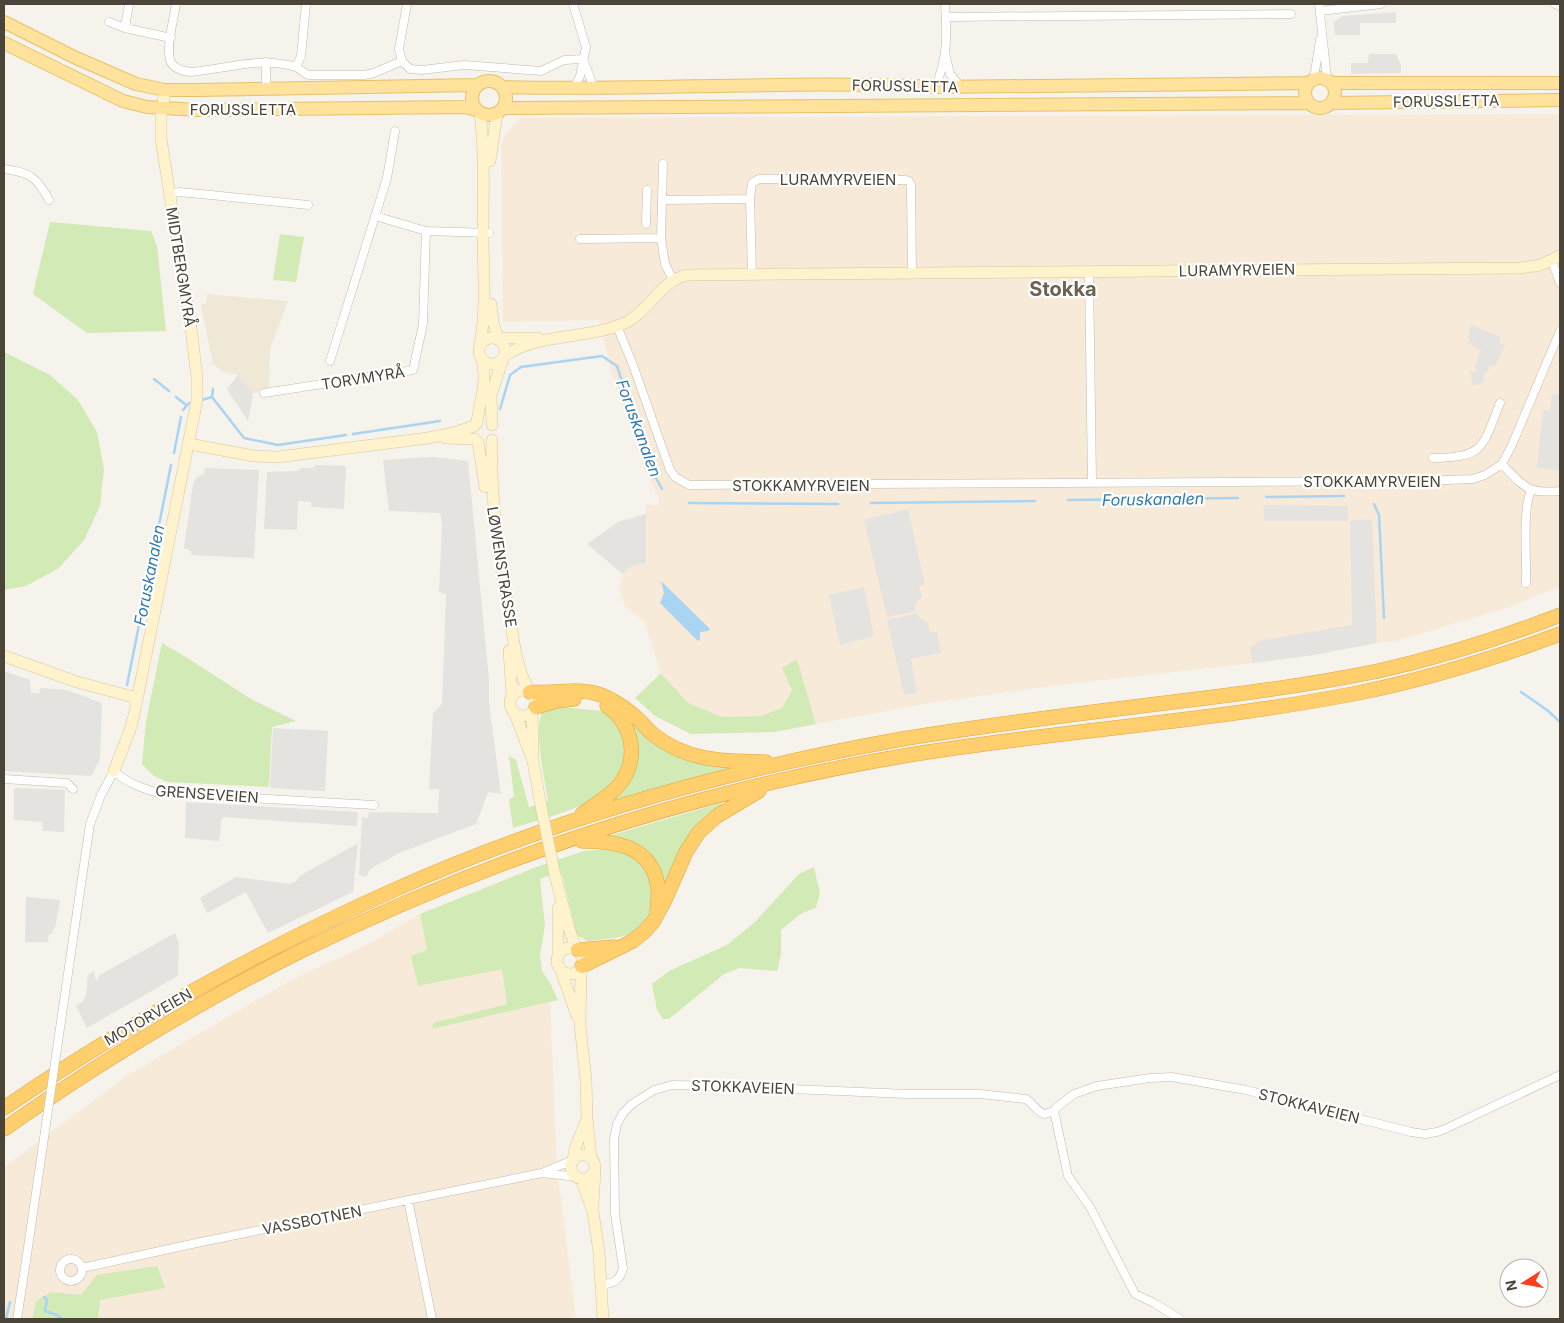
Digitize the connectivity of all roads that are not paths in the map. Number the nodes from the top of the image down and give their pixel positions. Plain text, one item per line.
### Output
1 (129, 4) edge
2 (176, 4) edge
3 (306, 4) edge
4 (407, 4) edge
5 (573, 4) edge
6 (946, 4) edge
7 (1382, 4) edge
8 (1555, 4) edge
9 (1560, 6) edge
10 (1320, 8) edge
11 (1291, 14) dead end
12 (946, 17) junction
13 (4, 22) edge
14 (109, 22) dead end
15 (125, 28) junction
16 (1321, 36) junction
17 (171, 38) junction
18 (4, 43) edge
19 (946, 55) junction
20 (583, 59) junction
21 (402, 61) junction
22 (266, 62) junction
23 (296, 67) junction
24 (1311, 81) junction
25 (1330, 81) junction
26 (1560, 83) edge
27 (478, 85) junction
28 (502, 87) junction
29 (935, 87) junction
30 (961, 87) junction
31 (574, 88) junction
32 (594, 88) junction
33 (266, 89) junction
34 (165, 90) junction
35 (1560, 100) edge
36 (1308, 103) junction
37 (1332, 103) junction
38 (162, 109) junction
39 (478, 111) junction
40 (500, 111) junction
41 (395, 131) dead end
42 (663, 164) dead end
43 (4, 169) edge
44 (646, 190) dead end
45 (169, 194) junction
46 (49, 200) dead end
47 (662, 200) junction
48 (750, 200) junction
49 (308, 204) dead end
50 (375, 216) junction
51 (646, 224) dead end
52 (426, 231) junction
53 (486, 233) junction
54 (661, 238) junction
55 (580, 239) dead end
56 (1556, 258) edge
57 (1089, 271) junction
58 (912, 273) junction
59 (752, 274) junction
60 (673, 280) junction
61 (1560, 283) edge
62 (617, 326) junction
63 (1560, 331) edge
64 (554, 338) junction
65 (498, 340) junction
66 (480, 344) junction
67 (504, 357) junction
68 (330, 361) dead end
69 (482, 361) junction
70 (264, 394) dead end
71 (1500, 403) dead end
72 (476, 425) junction
73 (492, 426) junction
74 (428, 438) junction
75 (477, 440) junction
76 (492, 440) junction
77 (188, 444) junction
78 (1433, 458) dead end
79 (1502, 464) junction
80 (1092, 482) junction
81 (1530, 490) junction
82 (1560, 491) edge
83 (1526, 583) dead end
84 (1560, 615) edge
85 (1560, 634) edge
86 (4, 656) edge
87 (530, 691) junction
88 (512, 695) junction
89 (137, 698) junction
90 (534, 709) junction
91 (515, 714) junction
92 (533, 761) junction
93 (785, 762) junction
94 (114, 771) junction
95 (4, 779) edge
96 (777, 782) junction
97 (74, 789) dead end
98 (374, 805) dead end
99 (571, 822) junction
100 (568, 841) junction
101 (555, 878) junction
102 (657, 914) junction
103 (620, 946) junction
104 (577, 950) junction
105 (558, 956) junction
106 (581, 967) junction
107 (560, 968) junction
108 (580, 1025) junction
109 (1560, 1075) edge
110 (4, 1108) edge
111 (1054, 1111) junction
112 (587, 1119) junction
113 (4, 1129) edge
114 (590, 1157) junction
115 (573, 1160) junction
116 (595, 1170) junction
117 (542, 1173) junction
118 (579, 1178) junction
119 (408, 1200) junction
120 (593, 1212) junction
121 (82, 1268) dead end
122 (601, 1285) junction
123 (17, 1319) edge
124 (432, 1319) edge
125 (603, 1319) edge
126 (1180, 1319) edge

1 - 15 street
2 - 17 street
3 - 23 street
4 - 21 street
5 - 20 street
6 - 12 street
7 - 10 street
8 - 9 street
10 - 16 street
11 - 12 street
12 - 19 street
13 - 34 main road, FORUSSLETTA
14 - 15 street
15 - 17 street
16 - 24 street
16 - 25 street
17 - 22 street
18 - 38 main road, FORUSSLETTA
19 - 29 street
19 - 30 street
20 - 21 street
20 - 31 street
20 - 32 street
21 - 23 street
22 - 23 street
22 - 33 street
24 - 25 main road
24 - 30 main road, FORUSSLETTA
24 - 36 main road
25 - 26 main road, FORUSSLETTA
25 - 37 main road
27 - 28 main road
27 - 33 main road, FORUSSLETTA
27 - 39 main road
28 - 31 main road, FORUSSLETTA
28 - 40 main road
29 - 30 main road, FORUSSLETTA
29 - 32 main road, FORUSSLETTA
31 - 32 main road, FORUSSLETTA
33 - 34 main road, FORUSSLETTA
34 - 38 main road, MIDTBERGMYRÅ
35 - 37 main road, FORUSSLETTA
36 - 37 main road
36 - 40 main road, FORUSSLETTA
38 - 39 main road, FORUSSLETTA
38 - 45 main road, MIDTBERGMYRÅ
39 - 40 main road
39 - 53 main road
40 - 53 main road
41 - 50 street, TORVMYRÅ
42 - 47 street
43 - 46 street
44 - 51 street
45 - 49 street
45 - 77 main road, MIDTBERGMYRÅ
47 - 48 street
47 - 54 street
48 - 58 street, LURAMYRVEIEN
48 - 59 street, LURAMYRVEIEN
50 - 52 street
50 - 68 street, TORVMYRÅ
52 - 53 street
52 - 70 street, TORVMYRÅ
53 - 65 main road
53 - 66 main road
54 - 55 street
54 - 60 street
56 - 57 main road, LURAMYRVEIEN
56 - 61 street
57 - 58 main road, LURAMYRVEIEN
57 - 80 street
58 - 59 main road, LURAMYRVEIEN
59 - 60 main road, LURAMYRVEIEN
60 - 62 main road
62 - 64 main road
62 - 80 street, STOKKAMYRVEIEN
63 - 79 street
64 - 65 main road
64 - 67 main road
65 - 66 main road
65 - 67 main road
66 - 69 main road
67 - 69 main road
67 - 73 main road
69 - 72 main road
71 - 78 street
72 - 73 main road
72 - 74 main road
72 - 75 main road
73 - 76 main road
74 - 75 main road
74 - 77 main road
75 - 76 main road
75 - 88 main road, LØWENSTRASSE
76 - 87 main road, LØWENSTRASSE
77 - 89 main road
79 - 80 street, STOKKAMYRVEIEN
79 - 81 street
81 - 82 street
81 - 83 street
84 - 93 highway
85 - 96 highway
86 - 89 main road
87 - 88 main road
87 - 90 main road
87 - 93 highway
88 - 91 main road
89 - 94 main road
90 - 91 main road
90 - 92 main road
90 - 99 highway
91 - 92 main road
92 - 101 main road, bridge
93 - 99 highway
94 - 98 street, GRENSEVEIEN
94 - 123 street, bridge
95 - 97 street
96 - 100 highway
96 - 102 highway
99 - 110 highway, MOTORVEIEN
100 - 102 highway
100 - 113 highway
101 - 104 main road
101 - 105 main road
102 - 103 highway
103 - 104 highway
103 - 106 highway
104 - 105 main road
104 - 106 main road
105 - 107 main road
106 - 107 main road
106 - 108 main road
107 - 108 main road
108 - 112 main road
109 - 111 street, STOKKAVEIEN
111 - 122 street, STOKKAVEIEN
111 - 126 street
112 - 114 main road
112 - 115 main road
114 - 115 main road
114 - 116 main road
115 - 117 street, VASSBOTNEN
115 - 118 main road
116 - 118 main road
116 - 120 main road
117 - 118 street, VASSBOTNEN
117 - 119 street, VASSBOTNEN
118 - 120 main road
119 - 121 street, VASSBOTNEN
119 - 124 street
120 - 122 main road
122 - 125 main road

